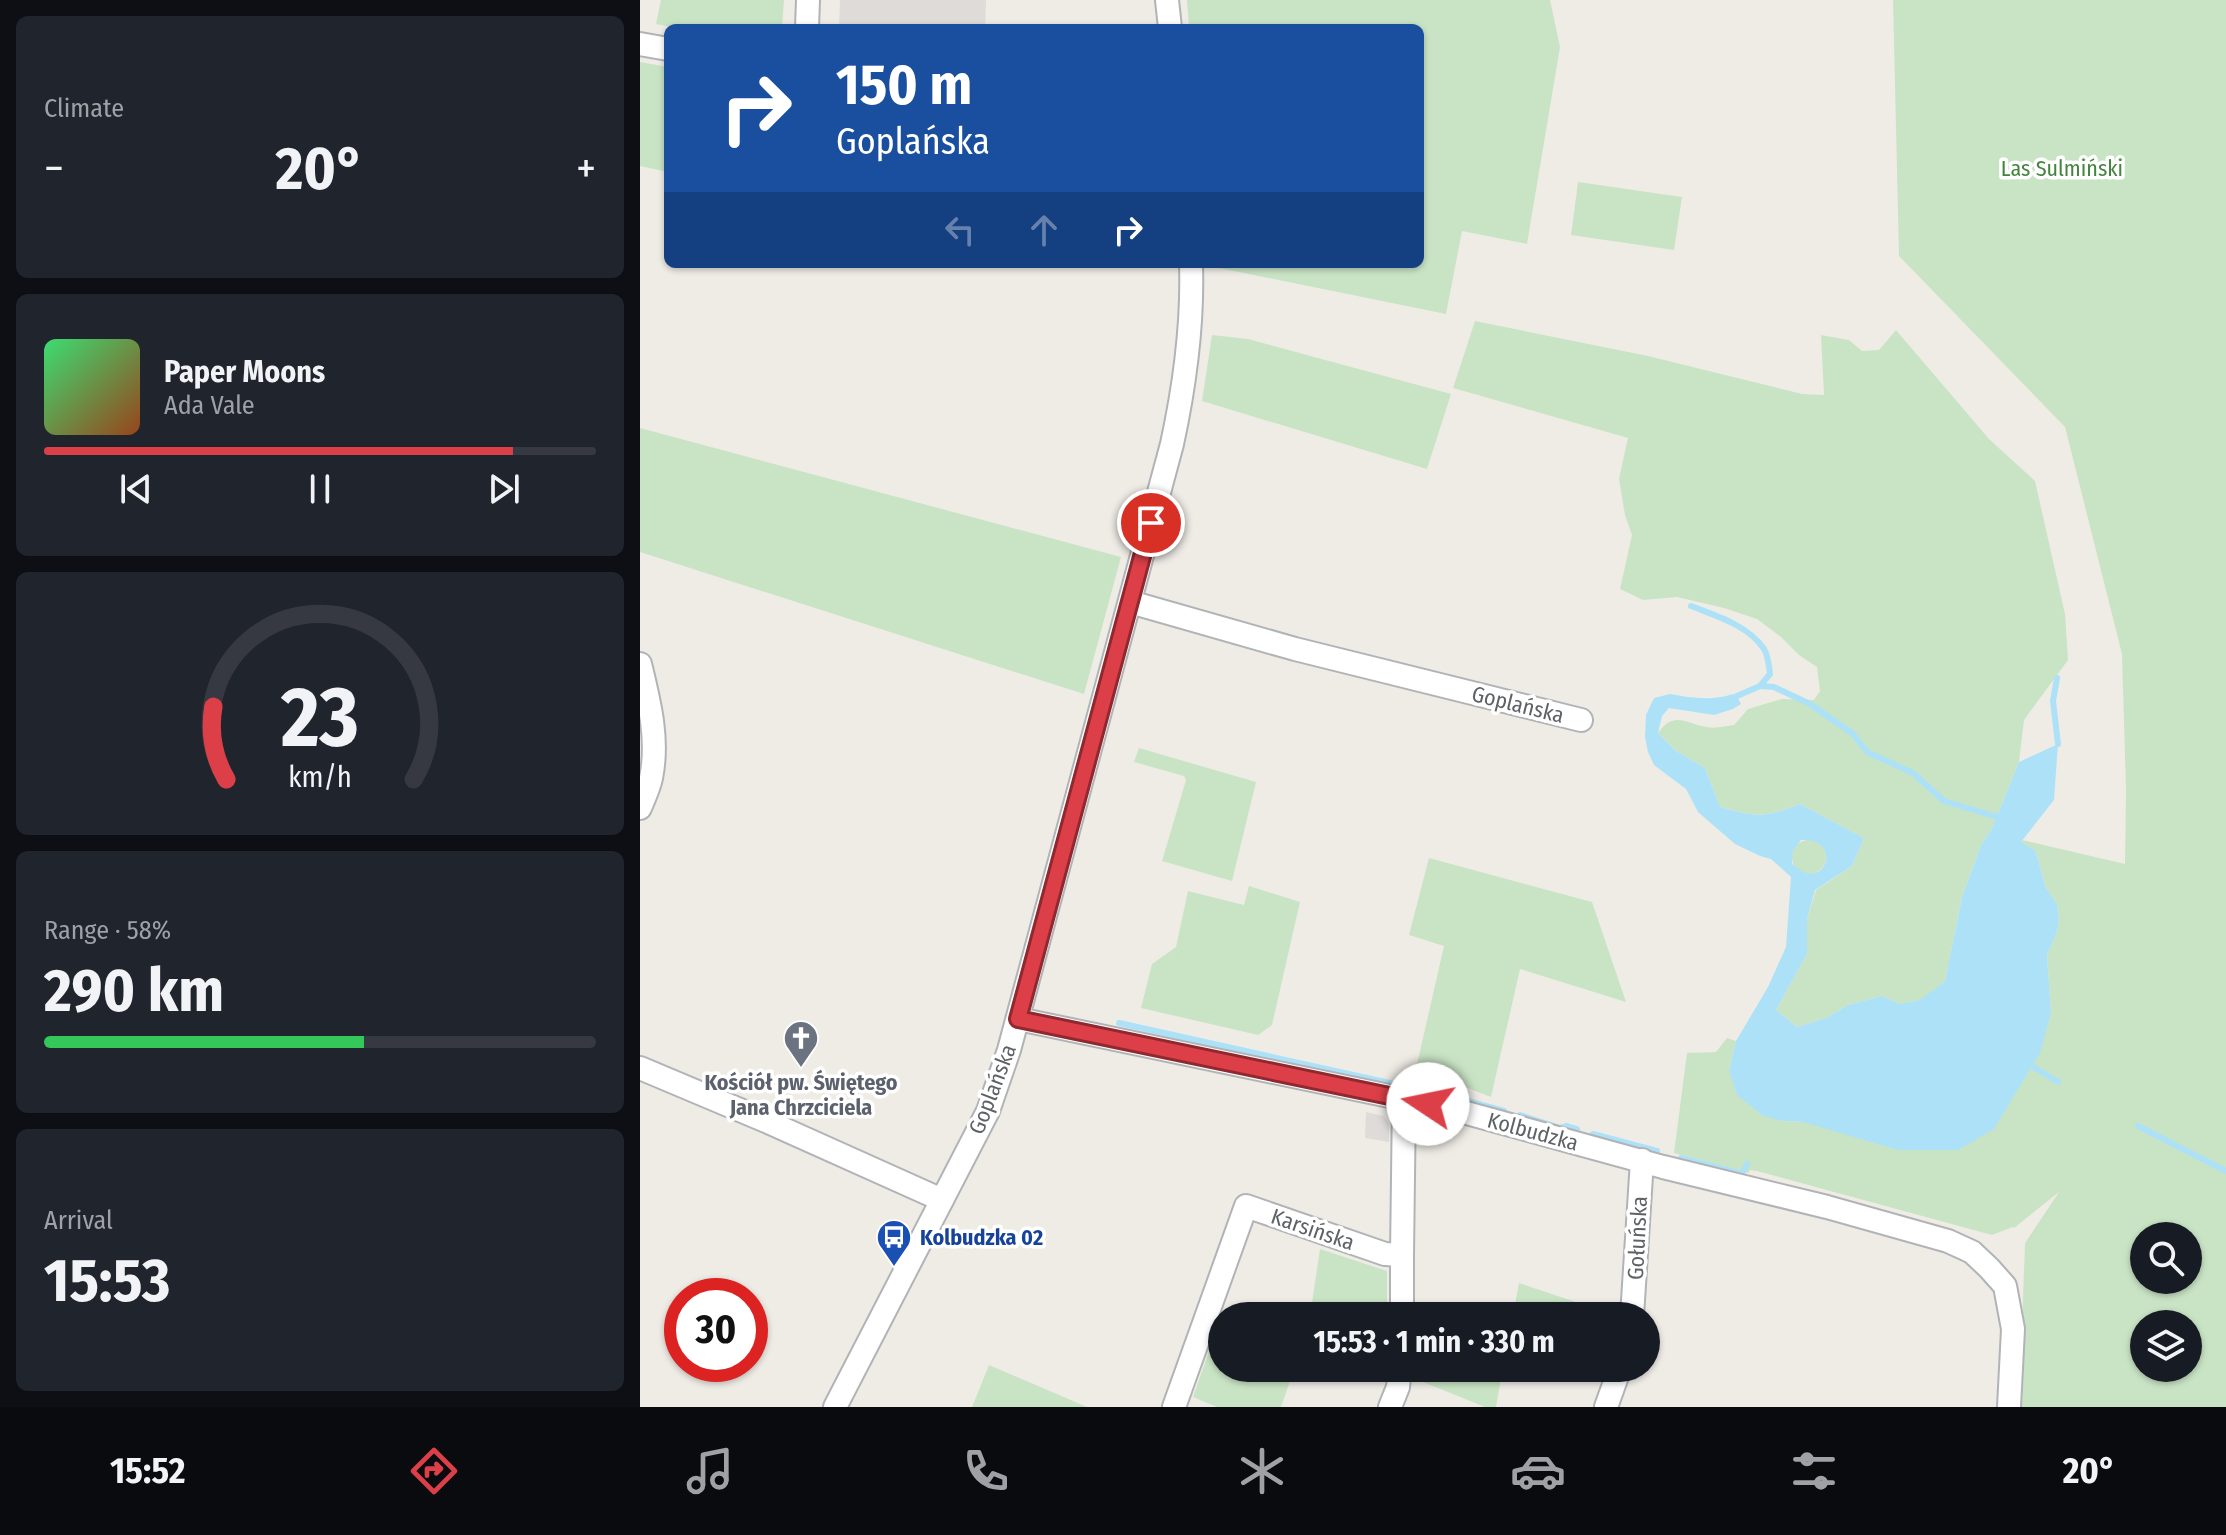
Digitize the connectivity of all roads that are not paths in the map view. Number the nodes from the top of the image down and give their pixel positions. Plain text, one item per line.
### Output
1 (808, 0) edge
2 (1167, 0) edge
3 (807, 24) edge
4 (1170, 24) edge
5 (640, 44) edge
6 (664, 48) edge
7 (1191, 268) edge
8 (1130, 602) junction
9 (640, 664) edge
10 (1581, 720) dead end
11 (640, 808) edge
12 (1018, 1019) junction
13 (640, 1068) edge
14 (1404, 1099) junction
15 (1642, 1160) junction
16 (942, 1200) junction
17 (1402, 1255) junction
18 (1402, 1302) edge
19 (1633, 1302) edge
20 (1399, 1382) edge
21 (1615, 1382) edge
22 (835, 1407) edge
23 (1174, 1407) edge
24 (1390, 1407) edge
25 (1606, 1407) edge
26 (2009, 1407) edge

1 - 3 street
2 - 4 street
5 - 6 street
7 - 8 street, Goplańska
8 - 10 street, Goplańska
8 - 12 street, Goplańska
9 - 11 street
12 - 14 street, Kolbudzka
12 - 16 street, Goplańska
13 - 16 street
14 - 15 street, Kolbudzka
14 - 17 street
15 - 19 street, Gołuńska
15 - 26 street, Kolbudzka
16 - 22 street, Goplańska
17 - 18 street
17 - 23 street, Karsińska
20 - 24 street
21 - 25 street

